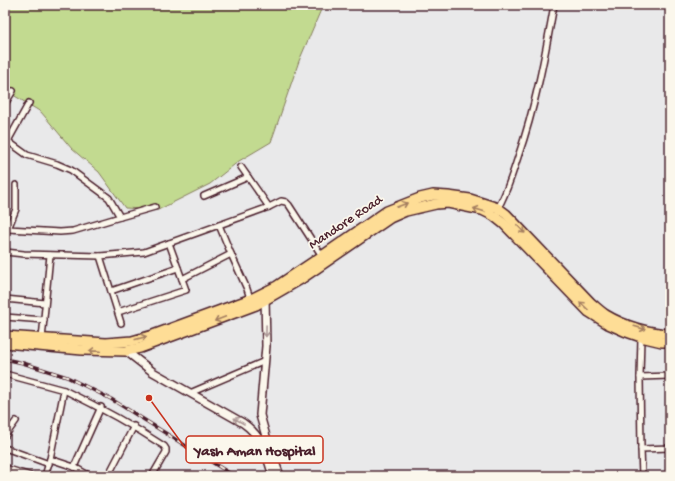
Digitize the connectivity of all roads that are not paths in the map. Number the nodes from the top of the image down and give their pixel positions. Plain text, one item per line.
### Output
1 (554, 5) edge
2 (13, 91) dead end
3 (29, 103) dead end
4 (5, 104) edge
5 (7, 139) edge
6 (5, 149) edge
7 (241, 166) dead end
8 (248, 177) junction
9 (16, 185) dead end
10 (204, 196) dead end
11 (155, 207) dead end
12 (268, 207) junction
13 (498, 208) junction
14 (120, 217) junction
15 (219, 225) junction
16 (7, 229) edge
17 (170, 243) junction
18 (5, 252) edge
19 (231, 254) junction
20 (50, 255) junction
21 (100, 256) junction
22 (322, 256) junction
23 (178, 268) junction
24 (182, 279) junction
25 (111, 291) junction
26 (265, 296) junction
27 (5, 299) edge
28 (45, 303) junction
29 (252, 303) junction
30 (118, 312) junction
31 (5, 317) edge
32 (44, 320) junction
33 (120, 323) dead end
34 (670, 334) edge
35 (5, 336) edge
36 (641, 337) junction
37 (42, 339) junction
38 (5, 342) edge
39 (670, 342) edge
40 (126, 351) junction
41 (265, 361) junction
42 (5, 374) edge
43 (670, 376) edge
44 (640, 377) junction
45 (64, 390) junction
46 (190, 393) junction
47 (101, 407) junction
48 (16, 421) dead end
49 (134, 426) junction
50 (5, 436) edge
51 (5, 448) edge
52 (670, 448) edge
53 (641, 449) junction
54 (49, 461) junction
55 (74, 467) junction
56 (5, 468) edge
57 (31, 476) edge
58 (45, 476) edge
59 (90, 476) edge
60 (108, 476) edge
61 (152, 476) edge
62 (273, 476) edge
63 (280, 476) edge
64 (642, 476) edge

1 - 13 street
2 - 4 street
3 - 5 street
5 - 6 street
5 - 14 street
7 - 8 street
8 - 10 street
8 - 12 street
9 - 16 street
11 - 14 street
12 - 15 street
12 - 22 street
22 -> 13 highway, Mandore Road
13 -> 34 highway, Mandore Road
14 - 16 street
15 - 17 street
15 - 19 street
17 - 21 street
17 - 23 street
18 - 20 street
19 - 24 street
19 - 29 street
20 - 21 street
20 - 28 street
21 - 25 street
22 - 26 highway, Mandore Road
23 - 24 street
23 - 25 street
24 - 30 street
25 - 30 street
26 - 29 highway, Mandore Road
36 -> 26 highway, Mandore Road
26 -> 41 main road
27 - 28 street
28 - 32 street
37 -> 29 highway, Mandore Road
29 -> 40 highway, Mandore Road
30 - 33 street
31 - 32 street
32 - 37 street
35 - 37 highway, Mandore Road
36 - 39 highway, Mandore Road
36 - 44 street
40 -> 38 highway, Mandore Road
40 - 46 main road
41 - 46 street
41 - 63 main road
42 - 45 street
43 - 44 street
44 - 53 street
45 - 47 street
45 - 54 street
62 -> 46 main road
47 - 49 street
47 - 55 street
48 - 50 street
49 - 60 street
49 - 61 street
51 - 54 street
52 - 53 street
53 - 64 street
54 - 55 street
54 - 58 street
55 - 59 street
56 - 57 street

